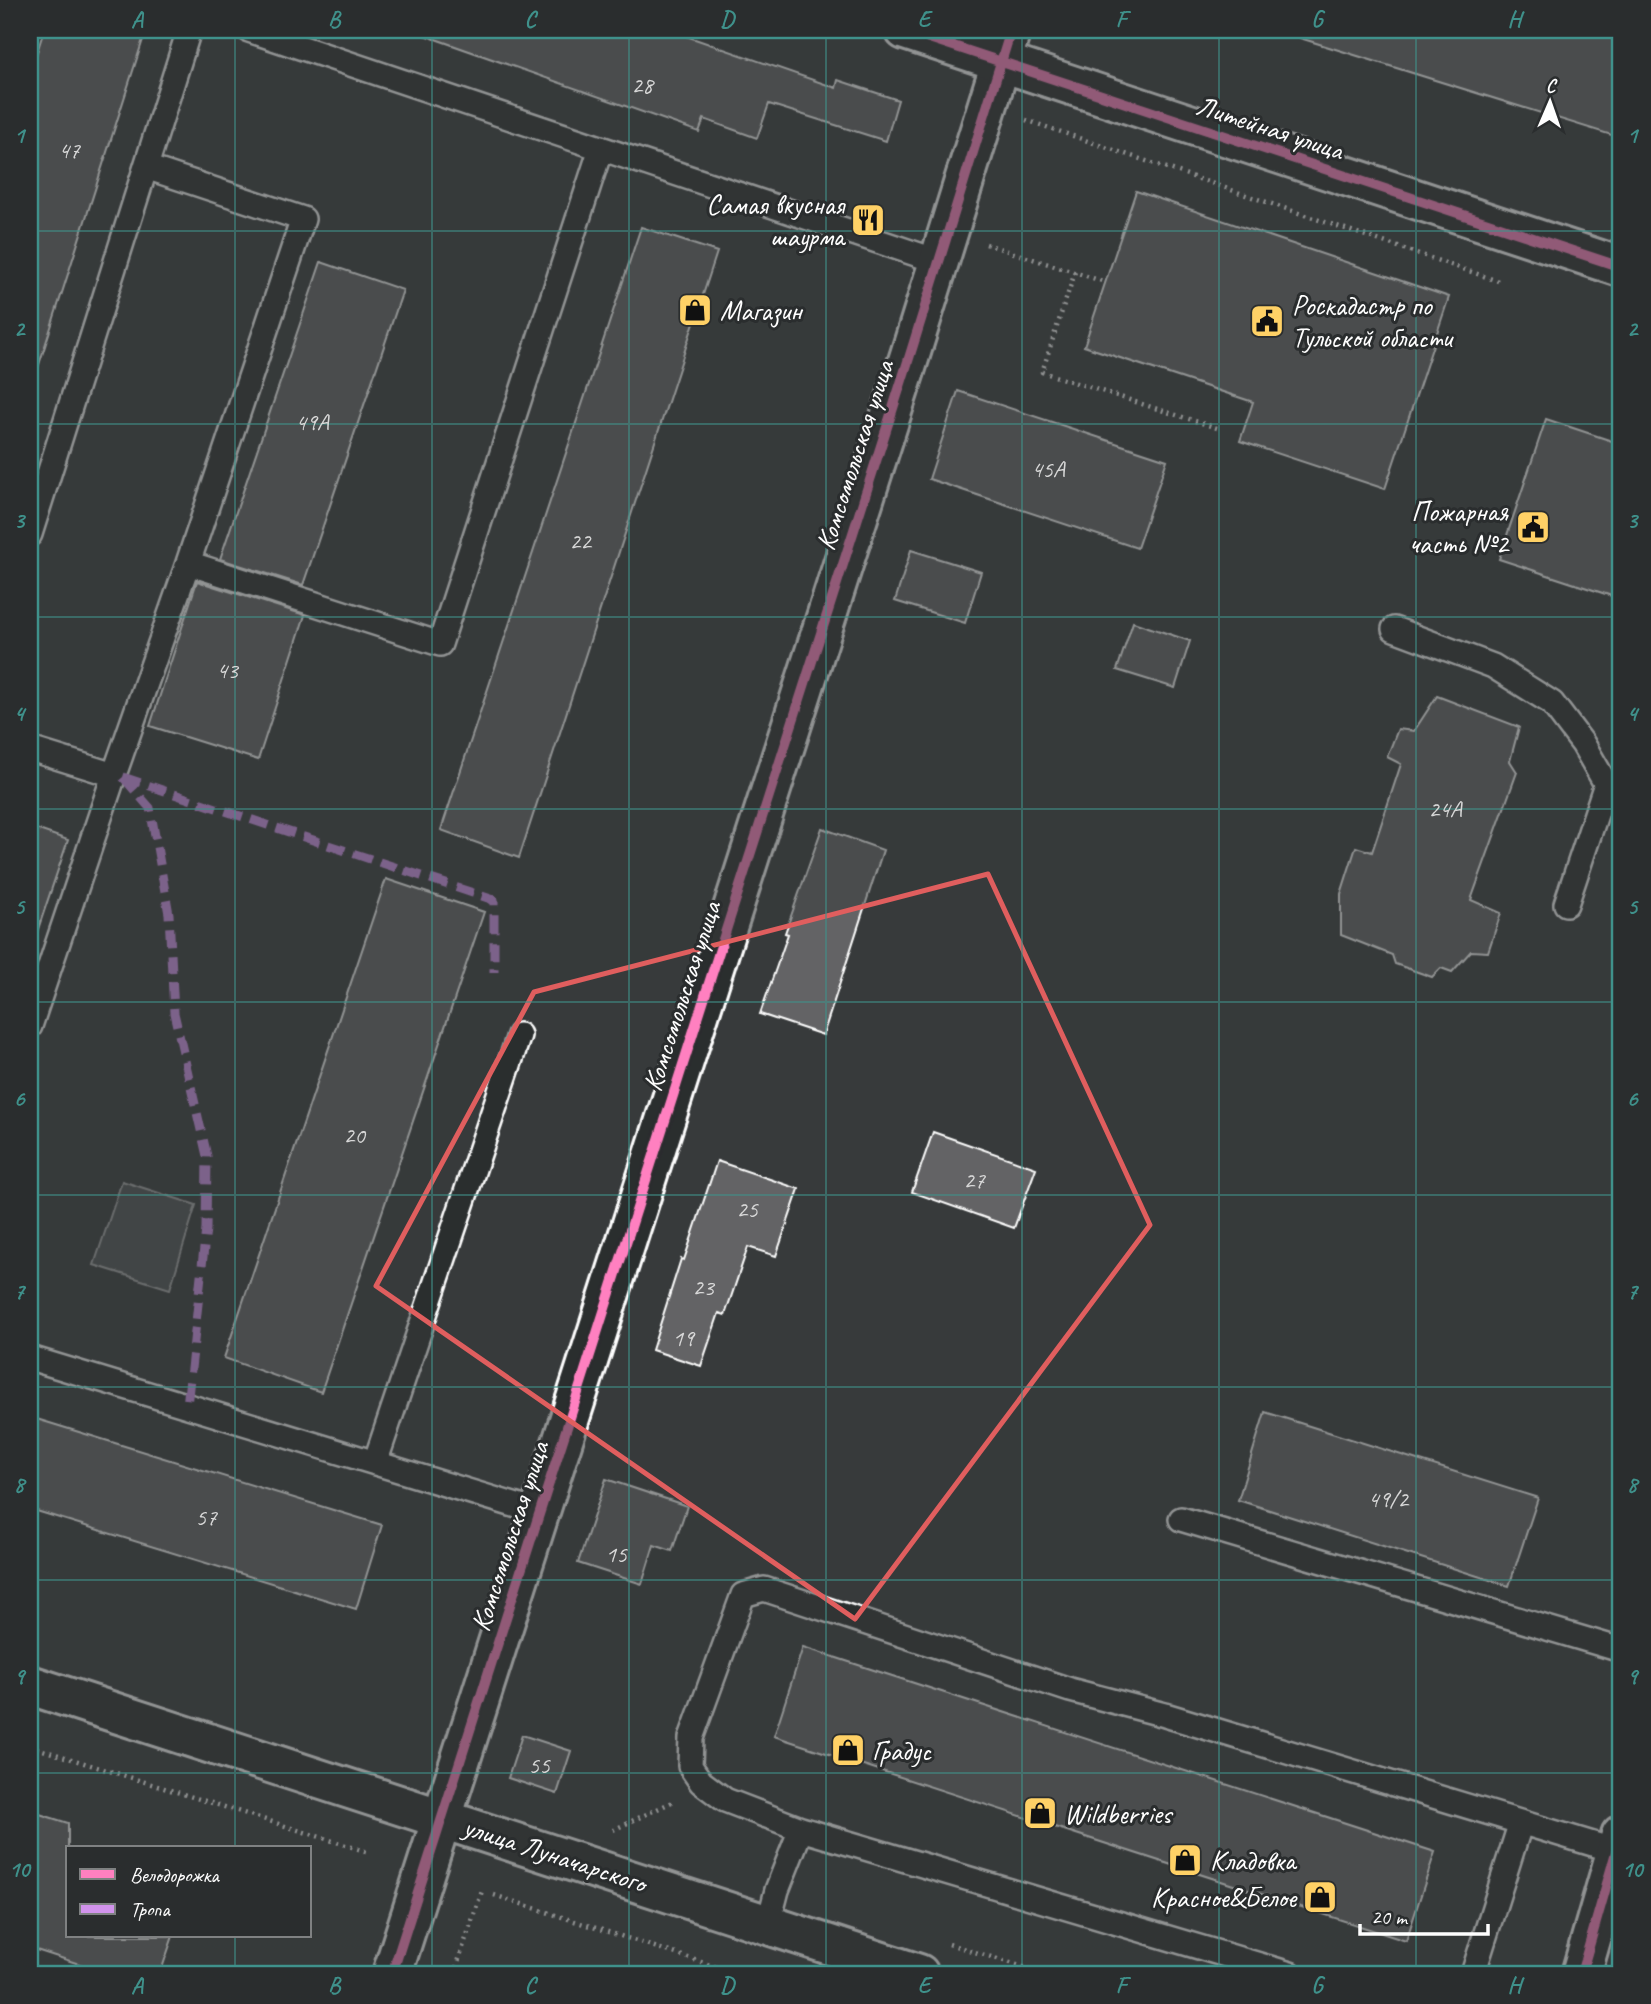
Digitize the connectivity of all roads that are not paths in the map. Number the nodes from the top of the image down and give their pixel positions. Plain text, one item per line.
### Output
1 (189, 30) edge
2 (249, 30) edge
3 (905, 30) edge
4 (1005, 46) edge
5 (601, 148) junction
6 (146, 167) junction
7 (937, 261) junction
8 (1621, 267) edge
9 (30, 534) edge
10 (188, 563) junction
11 (1394, 629) dead end
12 (30, 749) edge
13 (114, 775) junction
14 (1566, 904) dead end
15 (30, 1026) edge
16 (519, 1035) dead end
17 (30, 1357) edge
18 (375, 1464) junction
19 (540, 1513) junction
20 (1181, 1519) dead end
21 (1621, 1650) edge
22 (30, 1685) edge
23 (443, 1818) junction
24 (1521, 1822) junction
25 (801, 1829) junction
26 (1619, 1843) edge
27 (768, 1924) junction
28 (392, 1974) edge
29 (919, 1974) edge
30 (1290, 1974) edge
31 (1473, 1974) edge
32 (1581, 1974) edge

1 - 6 lane
2 - 5 lane
3 - 4 street, Литейная улица
4 - 7 street, Комсомольская улица
4 - 8 street, Литейная улица
5 - 7 lane
5 - 10 lane
6 - 9 lane
6 - 10 lane
7 - 19 street, Комсомольская улица
10 - 13 lane
11 - 14 lane
12 - 13 lane
13 - 15 lane
16 - 18 lane
17 - 18 lane
18 - 19 lane
19 - 23 street, Комсомольская улица
20 - 21 lane
22 - 23 street, улица Луначарского
23 - 27 street, улица Луначарского
23 - 28 street, Комсомольская улица
24 - 25 lane
24 - 26 lane
24 - 31 lane
25 - 27 lane
25 - 30 lane
26 - 32 street
27 - 29 street, улица Луначарского

